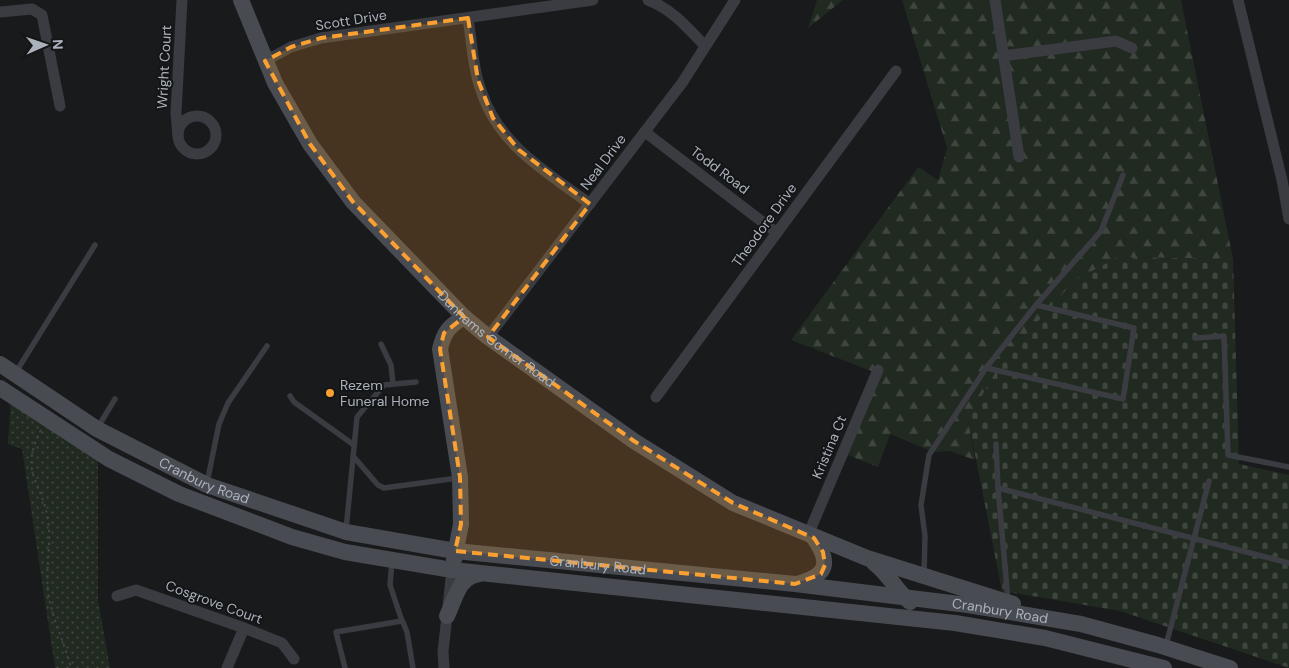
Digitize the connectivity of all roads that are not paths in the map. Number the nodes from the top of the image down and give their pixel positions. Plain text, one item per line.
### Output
1 (182, 0) edge
2 (241, 0) edge
3 (593, 0) edge
4 (648, 0) edge
5 (735, 0) edge
6 (995, 0) edge
7 (1238, 0) edge
8 (0, 12) edge
9 (468, 18) junction
10 (705, 46) junction
11 (1132, 48) dead end
12 (1004, 56) junction
13 (265, 61) junction
14 (896, 71) dead end
15 (60, 106) dead end
16 (645, 132) junction
17 (178, 136) dead end
18 (1019, 157) dead end
19 (1123, 174) dead end
20 (590, 204) junction
21 (1289, 219) edge
22 (777, 232) junction
23 (95, 245) dead end
24 (1036, 305) junction
25 (464, 317) junction
26 (488, 337) junction
27 (1195, 338) dead end
28 (381, 344) dead end
29 (267, 346) dead end
30 (0, 364) edge
31 (986, 368) junction
32 (878, 370) dead end
33 (15, 374) junction
34 (416, 382) dead end
35 (393, 384) junction
36 (0, 388) edge
37 (290, 396) dead end
38 (656, 397) dead end
39 (115, 400) dead end
40 (97, 429) junction
41 (996, 444) dead end
42 (354, 445) junction
43 (353, 456) junction
44 (1289, 468) edge
45 (460, 477) junction
46 (1209, 481) dead end
47 (207, 485) junction
48 (998, 488) junction
49 (346, 532) junction
50 (811, 537) junction
51 (1195, 539) junction
52 (455, 551) junction
53 (866, 558) junction
54 (393, 560) junction
55 (1289, 563) edge
56 (452, 570) junction
57 (484, 573) junction
58 (924, 576) junction
59 (794, 595) junction
60 (117, 596) dead end
61 (905, 598) junction
62 (1008, 602) junction
63 (447, 616) junction
64 (402, 620) junction
65 (955, 623) junction
66 (1081, 624) junction
67 (244, 628) junction
68 (1166, 647) junction
69 (294, 659) dead end
70 (1198, 663) edge
71 (227, 668) edge
72 (345, 668) edge
73 (413, 668) edge
74 (444, 668) edge
75 (1164, 668) edge
76 (1230, 668) edge

1 - 17 street, Wright Court
2 - 13 main road, Dunhams Corner Road
3 - 9 street, Scott Drive
4 - 10 street
5 - 10 street, Neal Drive
6 - 12 street
7 - 21 street
8 - 15 street
9 - 13 street, Scott Drive
9 - 20 street
10 - 16 street, Neal Drive
11 - 12 street
12 - 18 street
13 - 25 main road, Dunhams Corner Road
14 - 22 street, Theodore Drive
16 - 20 street, Neal Drive
16 - 22 street, Todd Road
19 - 24 lane
20 - 26 street, Neal Drive
22 - 38 street, Theodore Drive
23 - 33 lane
24 - 31 lane
24 - 31 lane
25 - 26 main road, Dunhams Corner Road
25 - 45 main road
26 - 50 main road, Dunhams Corner Road
27 - 44 lane
28 - 35 lane
29 - 47 lane
30 - 33 main road, Cranbury Road
31 - 58 lane
32 - 50 street, Kristina Ct
33 - 40 main road, Cranbury Road
34 - 35 lane
35 - 42 lane
36 - 54 main road, Cranbury Road
37 - 42 lane
39 - 40 lane
40 - 47 main road, Cranbury Road
41 - 48 lane
42 - 43 lane
43 - 45 lane
43 - 49 lane
45 - 52 main road
46 - 51 lane
47 - 49 main road, Cranbury Road
48 - 51 lane
48 - 62 lane
49 - 52 main road, Cranbury Road
50 - 53 main road, Dunhams Corner Road
50 - 59 main road
51 - 55 lane
51 - 68 lane
52 - 56 main road
52 - 59 main road, Cranbury Road
53 - 58 main road
53 - 61 main road
54 - 56 main road, Cranbury Road
54 - 64 lane
56 - 57 main road, Cranbury Road
56 - 63 street
57 - 59 main road, Cranbury Road
57 - 63 main road
58 - 62 main road
59 - 61 main road, Cranbury Road
59 - 65 main road, Cranbury Road
60 - 67 street, Cosgrove Court
61 - 65 main road
61 - 66 main road, Cranbury Road
62 - 66 main road
63 - 74 street
64 - 72 lane
64 - 73 lane
65 - 75 main road, Cranbury Road
66 - 68 main road, Cranbury Road
67 - 69 street, Cosgrove Court
67 - 71 street
68 - 70 main road, Cranbury Road
70 - 76 main road, Cranbury Road

